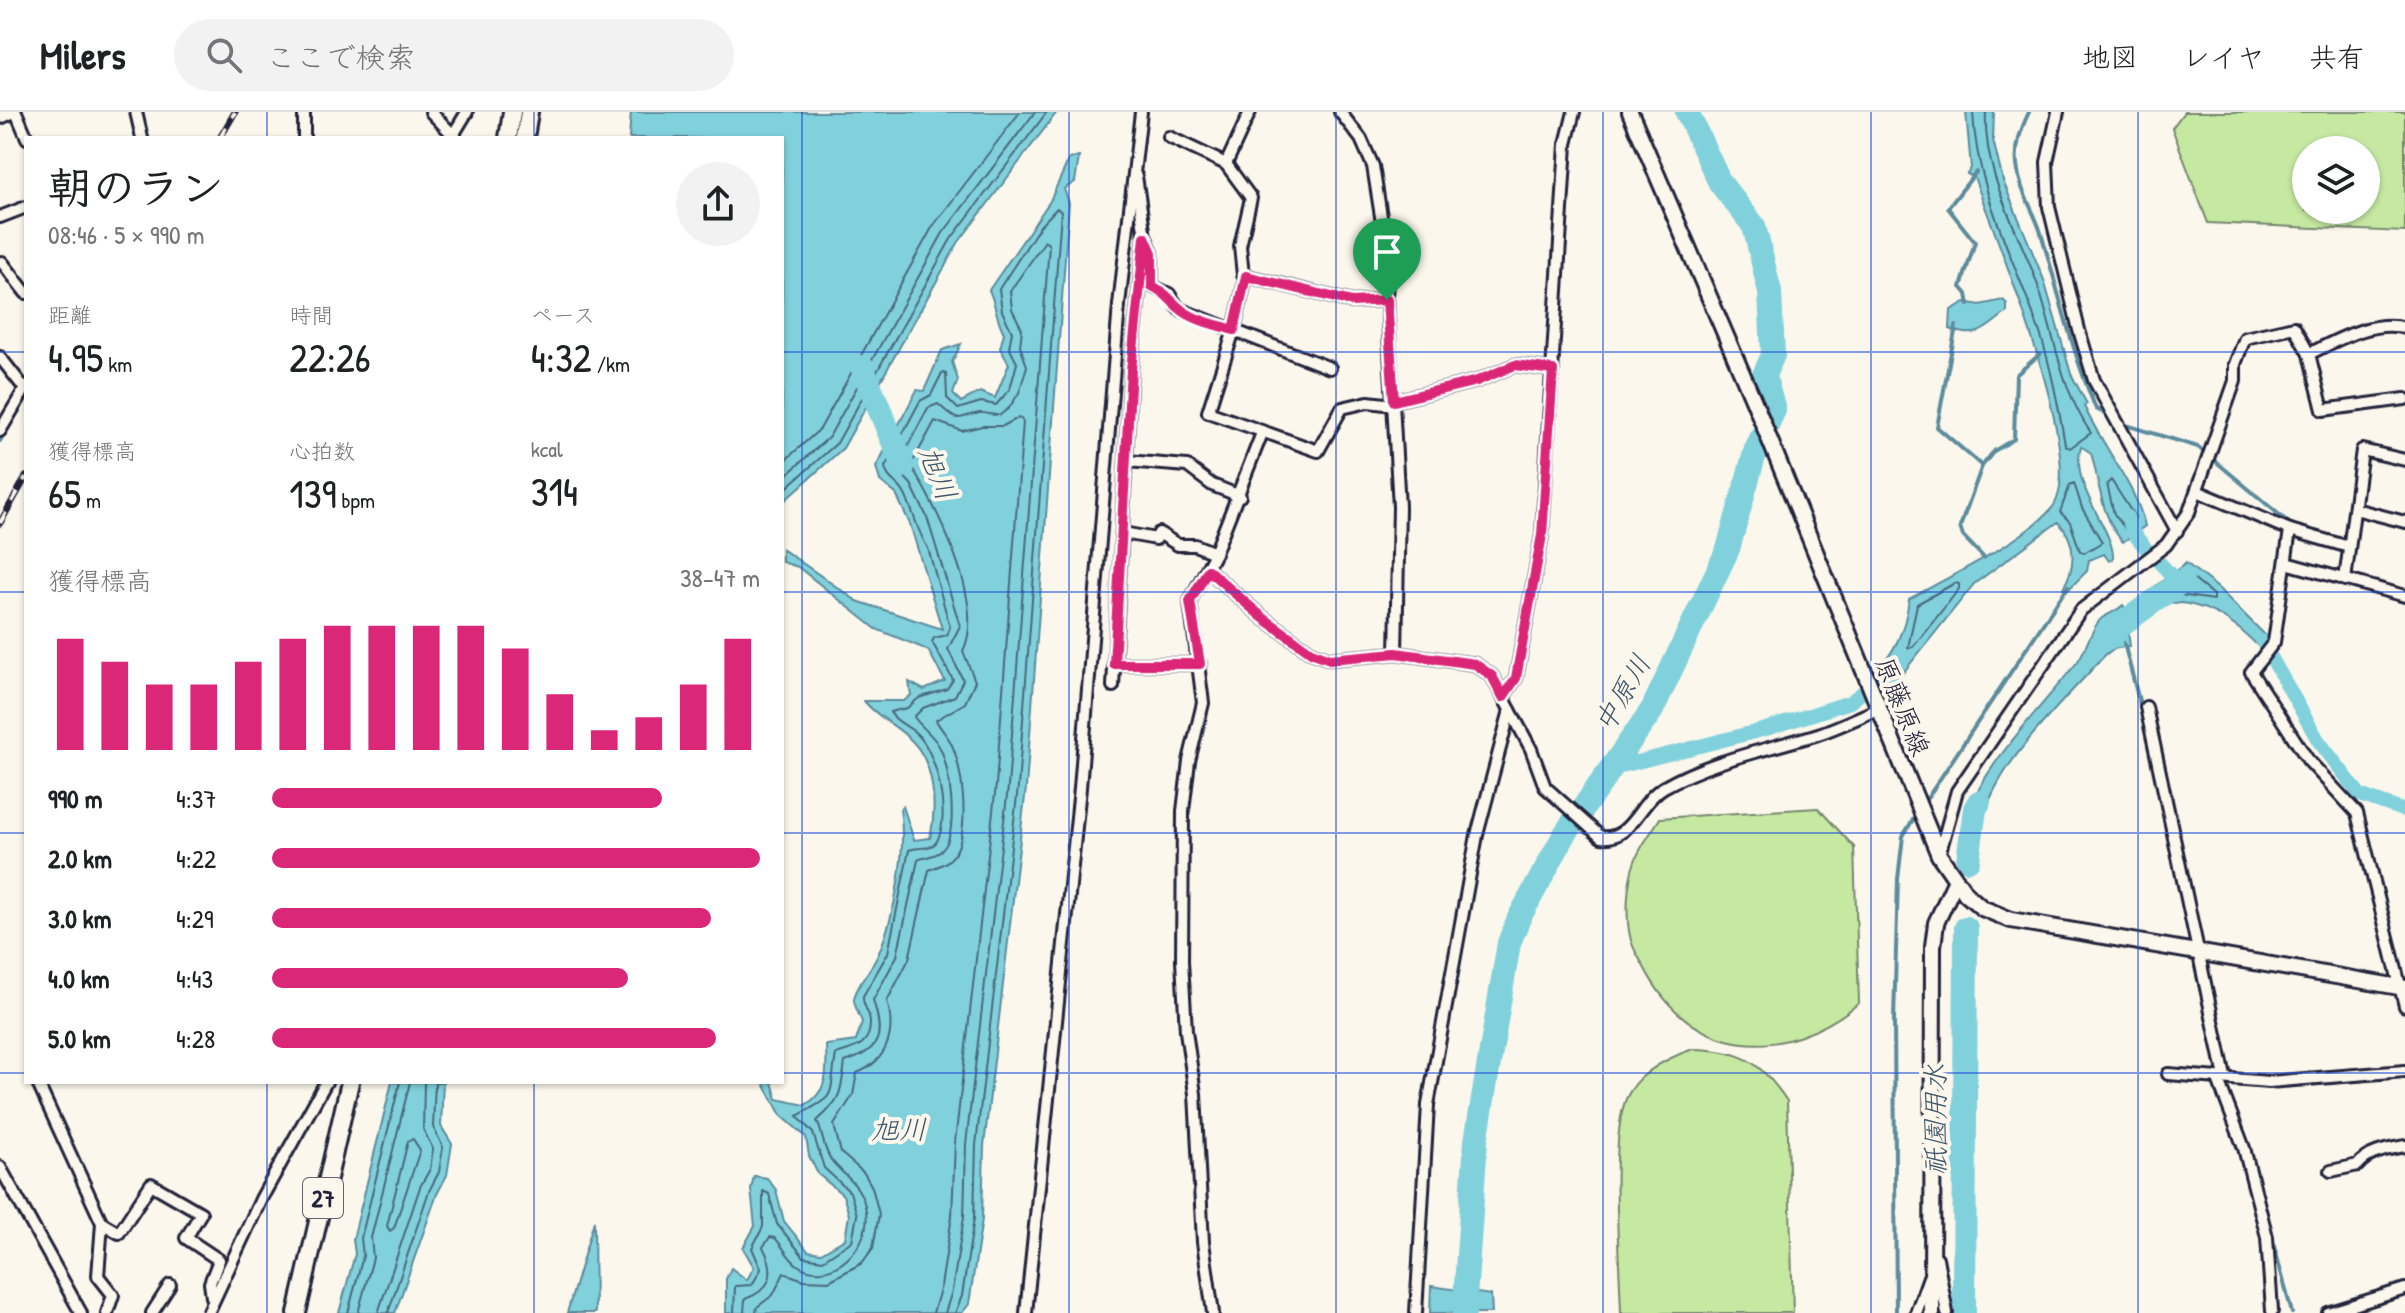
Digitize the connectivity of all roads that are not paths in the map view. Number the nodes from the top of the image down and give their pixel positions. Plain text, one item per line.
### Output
1 (9, 112) edge
2 (16, 112) edge
3 (136, 112) edge
4 (304, 112) edge
5 (431, 112) edge
6 (467, 112) edge
7 (512, 112) edge
8 (529, 112) edge
9 (1141, 112) edge
10 (1250, 112) edge
11 (1340, 112) edge
12 (1574, 112) edge
13 (1630, 112) edge
14 (2058, 112) edge
15 (0, 116) edge
16 (26, 136) edge
17 (142, 136) edge
18 (304, 136) edge
19 (450, 136) edge
20 (508, 136) edge
21 (525, 136) edge
22 (1169, 137) dead end
23 (1226, 164) junction
24 (1134, 166) junction
25 (24, 208) edge
26 (0, 217) edge
27 (1145, 237) junction
28 (2, 262) dead end
29 (1246, 276) junction
30 (24, 290) edge
31 (1387, 300) junction
32 (2405, 328) edge
33 (1234, 330) junction
34 (2309, 354) junction
35 (0, 357) edge
36 (1330, 368) dead end
37 (1553, 370) junction
38 (24, 387) edge
39 (24, 390) edge
40 (2405, 399) edge
41 (1394, 403) junction
42 (0, 431) edge
43 (1262, 433) junction
44 (2405, 460) edge
45 (1127, 461) junction
46 (2197, 491) junction
47 (1240, 496) junction
48 (2355, 509) junction
49 (2405, 522) edge
50 (2290, 530) junction
51 (2177, 531) junction
52 (1123, 533) junction
53 (2349, 547) junction
54 (1215, 553) junction
55 (2286, 563) junction
56 (1208, 570) junction
57 (2345, 580) junction
58 (2405, 596) edge
59 (1396, 653) junction
60 (1114, 664) junction
61 (1200, 664) junction
62 (1113, 686) dead end
63 (1503, 697) junction
64 (1876, 703) junction
65 (2146, 707) dead end
66 (1510, 710) junction
67 (1939, 855) junction
68 (1955, 882) junction
69 (2198, 953) junction
70 (2402, 988) edge
71 (2405, 1006) edge
72 (2405, 1071) edge
73 (2168, 1074) dead end
74 (2221, 1077) junction
75 (325, 1084) edge
76 (350, 1084) edge
77 (39, 1086) dead end
78 (2405, 1146) edge
79 (0, 1167) edge
80 (2331, 1171) dead end
81 (102, 1223) junction
82 (1934, 1240) junction
83 (1934, 1265) junction
84 (170, 1285) dead end
85 (2405, 1289) edge
86 (213, 1299) junction
87 (2270, 1312) edge
88 (81, 1313) edge
89 (107, 1313) edge
90 (152, 1313) edge
91 (208, 1313) edge
92 (297, 1313) edge
93 (1026, 1313) edge
94 (1213, 1313) edge
95 (1416, 1313) edge
96 (1916, 1313) edge
97 (1932, 1313) edge
98 (1947, 1313) edge
99 (2328, 1313) edge

1 - 15 main road
2 - 16 street
3 - 17 street
4 - 18 street
5 - 19 street
6 - 19 street
7 - 20 main road
8 - 21 main road
9 - 24 street
10 - 23 street
11 - 31 street
12 - 37 street
13 - 64 main road, 原藤原線
14 - 51 street
22 - 23 street
23 - 29 street
24 - 27 street
24 - 93 street
25 - 26 street
27 - 33 street
27 - 45 street
28 - 30 street
29 - 31 street
29 - 33 street
31 - 41 street
32 - 34 street
33 - 36 street
33 - 43 street
34 - 40 street
34 - 46 street
35 - 38 street
37 - 41 street
37 - 63 street
39 - 42 street
41 - 43 street
41 - 59 street
43 - 47 street
44 - 48 street
45 - 47 street
45 - 52 street
46 - 50 street
46 - 51 street
47 - 54 street
48 - 49 street
48 - 53 street
50 - 53 street
50 - 55 street
51 - 67 street
52 - 54 street
52 - 60 street
53 - 57 street
54 - 56 street
55 - 57 street
55 - 70 street
56 - 59 street
56 - 61 street
57 - 58 street
59 - 63 street
60 - 61 street
60 - 62 street
61 - 94 street
63 - 66 street
64 - 66 street
64 - 67 main road, 原藤原線
65 - 69 street
66 - 95 street
67 - 68 main road, 原藤原線
68 - 69 main road, 原藤原線
68 - 82 main road
69 - 70 main road, 原藤原線
69 - 74 street
70 - 71 street
72 - 74 street
73 - 74 street
74 - 87 street
75 - 86 street
76 - 92 main road, 27
77 - 81 street
78 - 80 street
79 - 88 street
81 - 86 street
81 - 89 street
82 - 83 main road
82 - 98 street
83 - 96 street
83 - 97 main road
84 - 90 street
85 - 99 street
86 - 91 street

